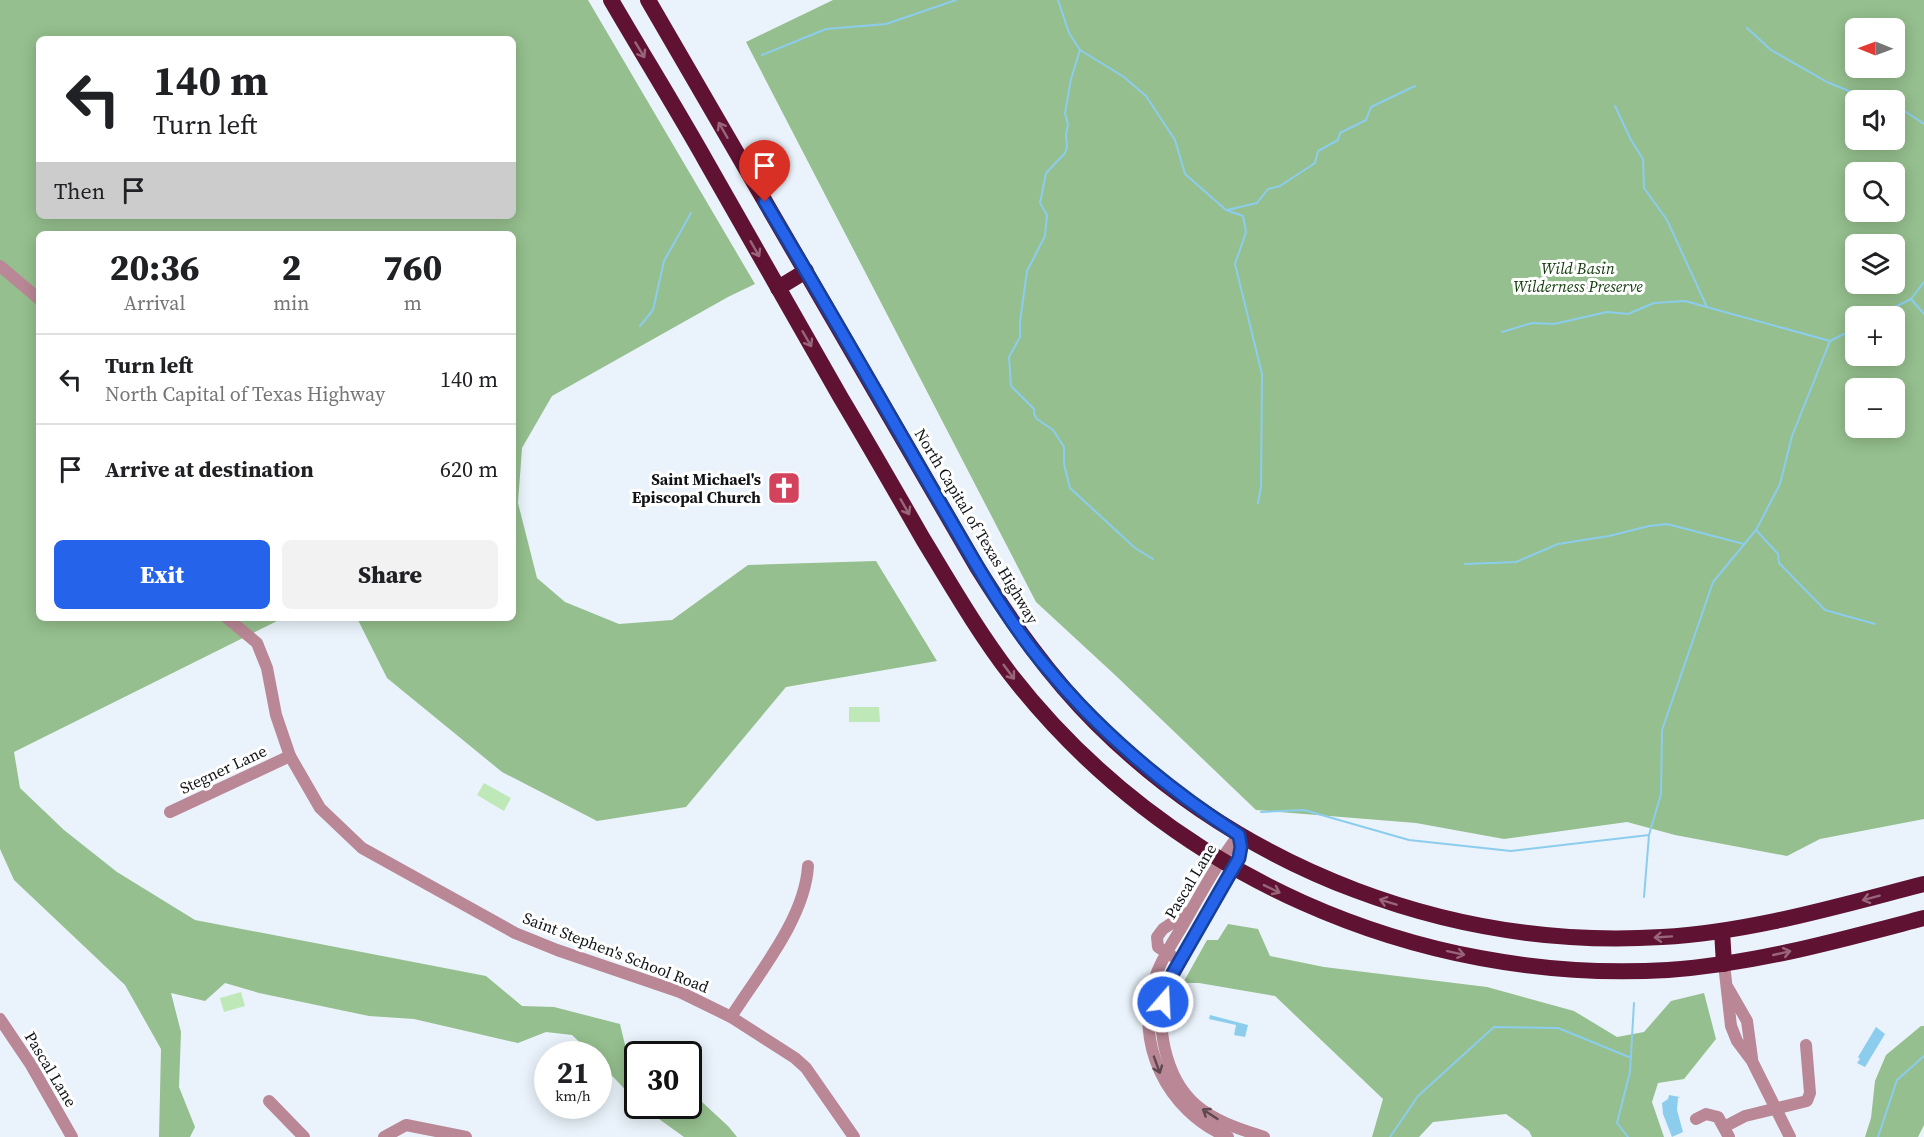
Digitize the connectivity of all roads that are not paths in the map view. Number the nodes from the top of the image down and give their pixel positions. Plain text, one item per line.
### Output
1 (611, 0) edge
2 (648, 0) edge
3 (0, 266) edge
4 (806, 271) junction
5 (778, 288) junction
6 (36, 296) edge
7 (231, 621) edge
8 (290, 756) junction
9 (170, 812) dead end
10 (1239, 835) junction
11 (1227, 865) junction
12 (808, 866) dead end
13 (1924, 884) edge
14 (1924, 918) edge
15 (1722, 931) junction
16 (1166, 953) junction
17 (1180, 961) junction
18 (1724, 964) junction
19 (1155, 978) junction
20 (1168, 984) junction
21 (1727, 987) junction
22 (731, 1017) junction
23 (0, 1019) edge
24 (1747, 1021) junction
25 (1731, 1026) junction
26 (1806, 1045) dead end
27 (1752, 1060) junction
28 (1180, 1094) junction
29 (269, 1101) dead end
30 (1776, 1110) junction
31 (1696, 1119) dead end
32 (1726, 1132) edge
33 (72, 1137) edge
34 (304, 1137) edge
35 (384, 1137) edge
36 (466, 1137) edge
37 (854, 1137) edge
38 (1228, 1137) edge
39 (1261, 1137) edge
40 (1790, 1137) edge

1 -> 5 highway
4 -> 2 highway, North Capital of Texas Highway
3 - 6 street
4 - 5 highway
4 - 10 highway, North Capital of Texas Highway
5 -> 11 highway
7 - 8 street, Saint Stephen's School Road
8 - 9 street, Stegner Lane
8 - 22 street, Saint Stephen's School Road
10 - 11 street, Pascal Lane
15 -> 10 highway, North Capital of Texas Highway
11 - 16 street, Pascal Lane
11 - 17 street, Pascal Lane
11 -> 18 highway
12 - 22 street
13 -> 15 highway, North Capital of Texas Highway
18 -> 14 highway
15 - 18 highway
16 - 17 street
16 - 19 street, Pascal Lane
17 - 20 street, Pascal Lane
18 - 21 street
19 - 20 street
19 -> 28 street, Pascal Lane
20 - 28 street, Pascal Lane
21 - 24 street
21 - 25 street
22 - 37 street, Saint Stephen's School Road
23 - 33 street, Pascal Lane
24 - 25 street
24 - 27 street
25 - 27 street
26 - 30 street
27 - 30 street
28 - 38 street, Pascal Lane
39 -> 28 street, Pascal Lane
29 - 34 street
30 - 32 street
30 - 40 street
31 - 32 street
35 - 36 street

